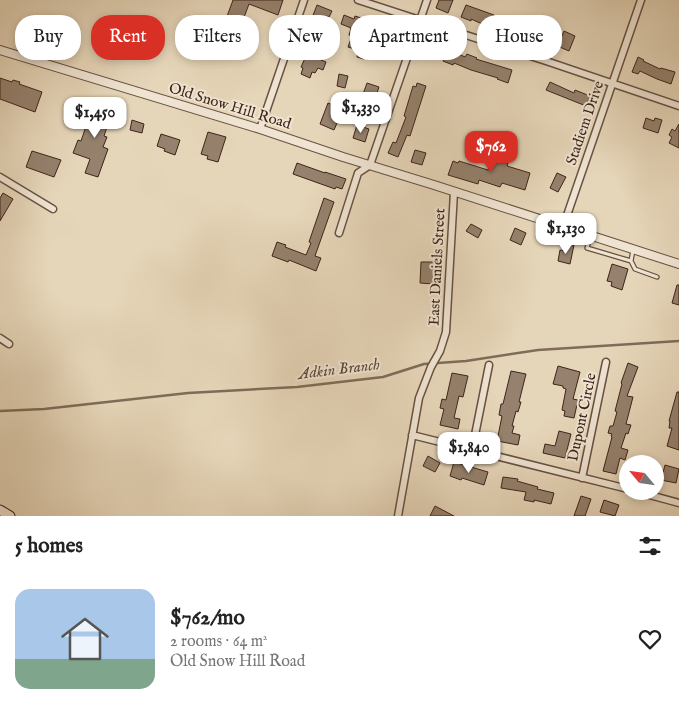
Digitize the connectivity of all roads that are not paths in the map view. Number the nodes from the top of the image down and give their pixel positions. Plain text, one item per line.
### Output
1 (304, 0) edge
2 (358, 0) edge
3 (427, 0) edge
4 (641, 0) edge
5 (404, 15) edge
6 (422, 15) edge
7 (467, 35) edge
8 (0, 50) edge
9 (406, 60) edge
10 (612, 84) junction
11 (679, 106) edge
12 (260, 129) junction
13 (370, 165) junction
14 (0, 177) edge
15 (454, 192) junction
16 (52, 209) dead end
17 (563, 227) junction
18 (340, 233) dead end
19 (590, 235) junction
20 (633, 249) junction
21 (631, 261) junction
22 (679, 264) edge
23 (657, 277) dead end
24 (0, 338) edge
25 (9, 344) dead end
26 (606, 362) dead end
27 (489, 365) dead end
28 (412, 435) junction
29 (472, 450) junction
30 (582, 478) junction
31 (619, 488) edge
32 (664, 499) edge
33 (679, 503) edge
34 (0, 510) edge
35 (10, 516) edge
36 (398, 516) edge

1 - 12 street
2 - 5 street
3 - 6 street
4 - 10 street, Stadiem Drive
7 - 10 street
8 - 12 street, Old Snow Hill Road
9 - 13 street
10 - 11 street
10 - 17 street, Stadiem Drive
12 - 13 street, Old Snow Hill Road
13 - 15 street, Old Snow Hill Road
13 - 18 street
14 - 16 street
15 - 17 street, Old Snow Hill Road
15 - 28 street, East Daniels Street
17 - 19 street, Old Snow Hill Road
19 - 20 street, Old Snow Hill Road
19 - 21 lane
20 - 21 lane
20 - 22 street, Old Snow Hill Road
21 - 23 lane
24 - 25 street
26 - 30 street, Dupont Circle
27 - 29 street
28 - 29 street
28 - 36 street, East Daniels Street
29 - 30 street
30 - 31 street
32 - 33 street
34 - 35 main road

